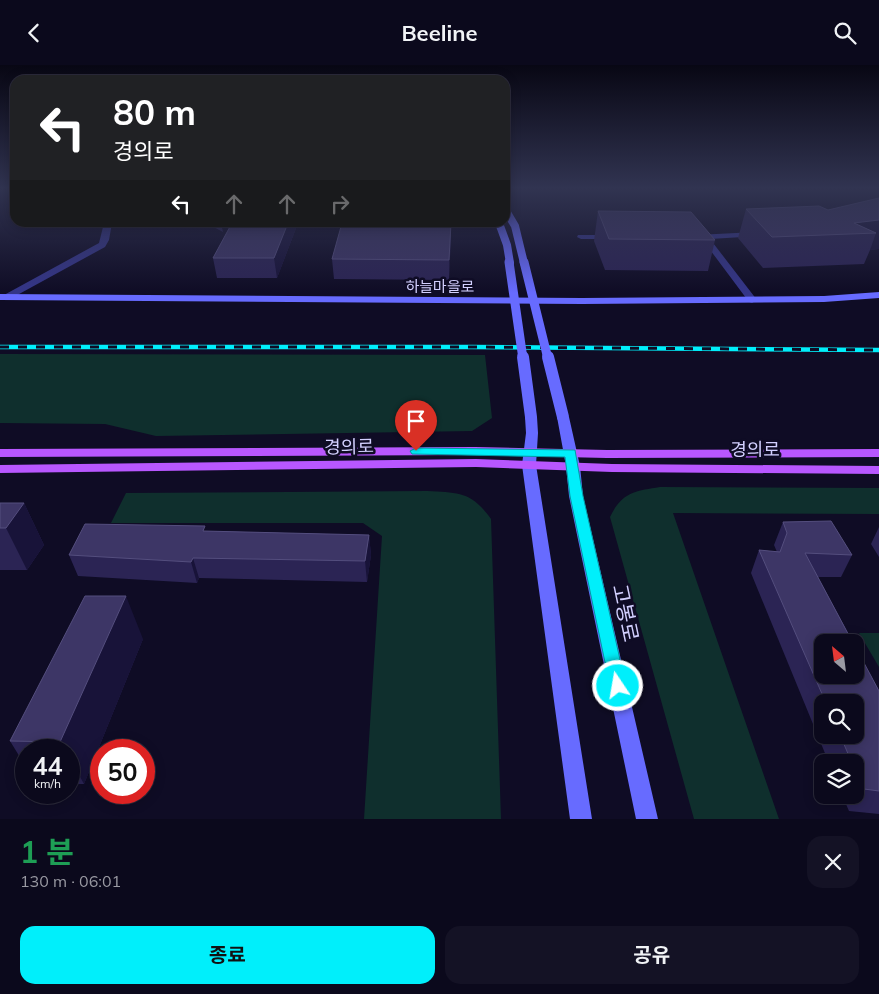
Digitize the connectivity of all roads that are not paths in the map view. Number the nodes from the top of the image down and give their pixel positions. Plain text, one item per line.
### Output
1 (512, 222) edge
2 (107, 227) edge
3 (500, 227) edge
4 (767, 233) edge
5 (581, 237) dead end
6 (619, 237) edge
7 (686, 237) edge
8 (705, 237) junction
9 (879, 295) edge
10 (4, 297) edge
11 (752, 301) junction
12 (0, 453) edge
13 (879, 453) edge
14 (530, 458) junction
15 (572, 460) junction
16 (0, 469) edge
17 (879, 469) edge
18 (581, 819) edge
19 (647, 819) edge

1 - 15 main road, 고봉로, bridge
2 - 10 street
3 - 14 main road, bridge
4 - 8 street
5 - 6 street
7 - 8 street
8 - 11 street
9 - 11 main road, 하늘마을로
10 - 11 main road, 하늘마을로
12 - 14 main road, 경의로
13 - 15 main road, 경의로
14 - 15 main road, 경의로
14 - 16 main road, 경의로
14 - 18 main road
15 - 17 main road, 경의로
15 - 19 main road, 고봉로

